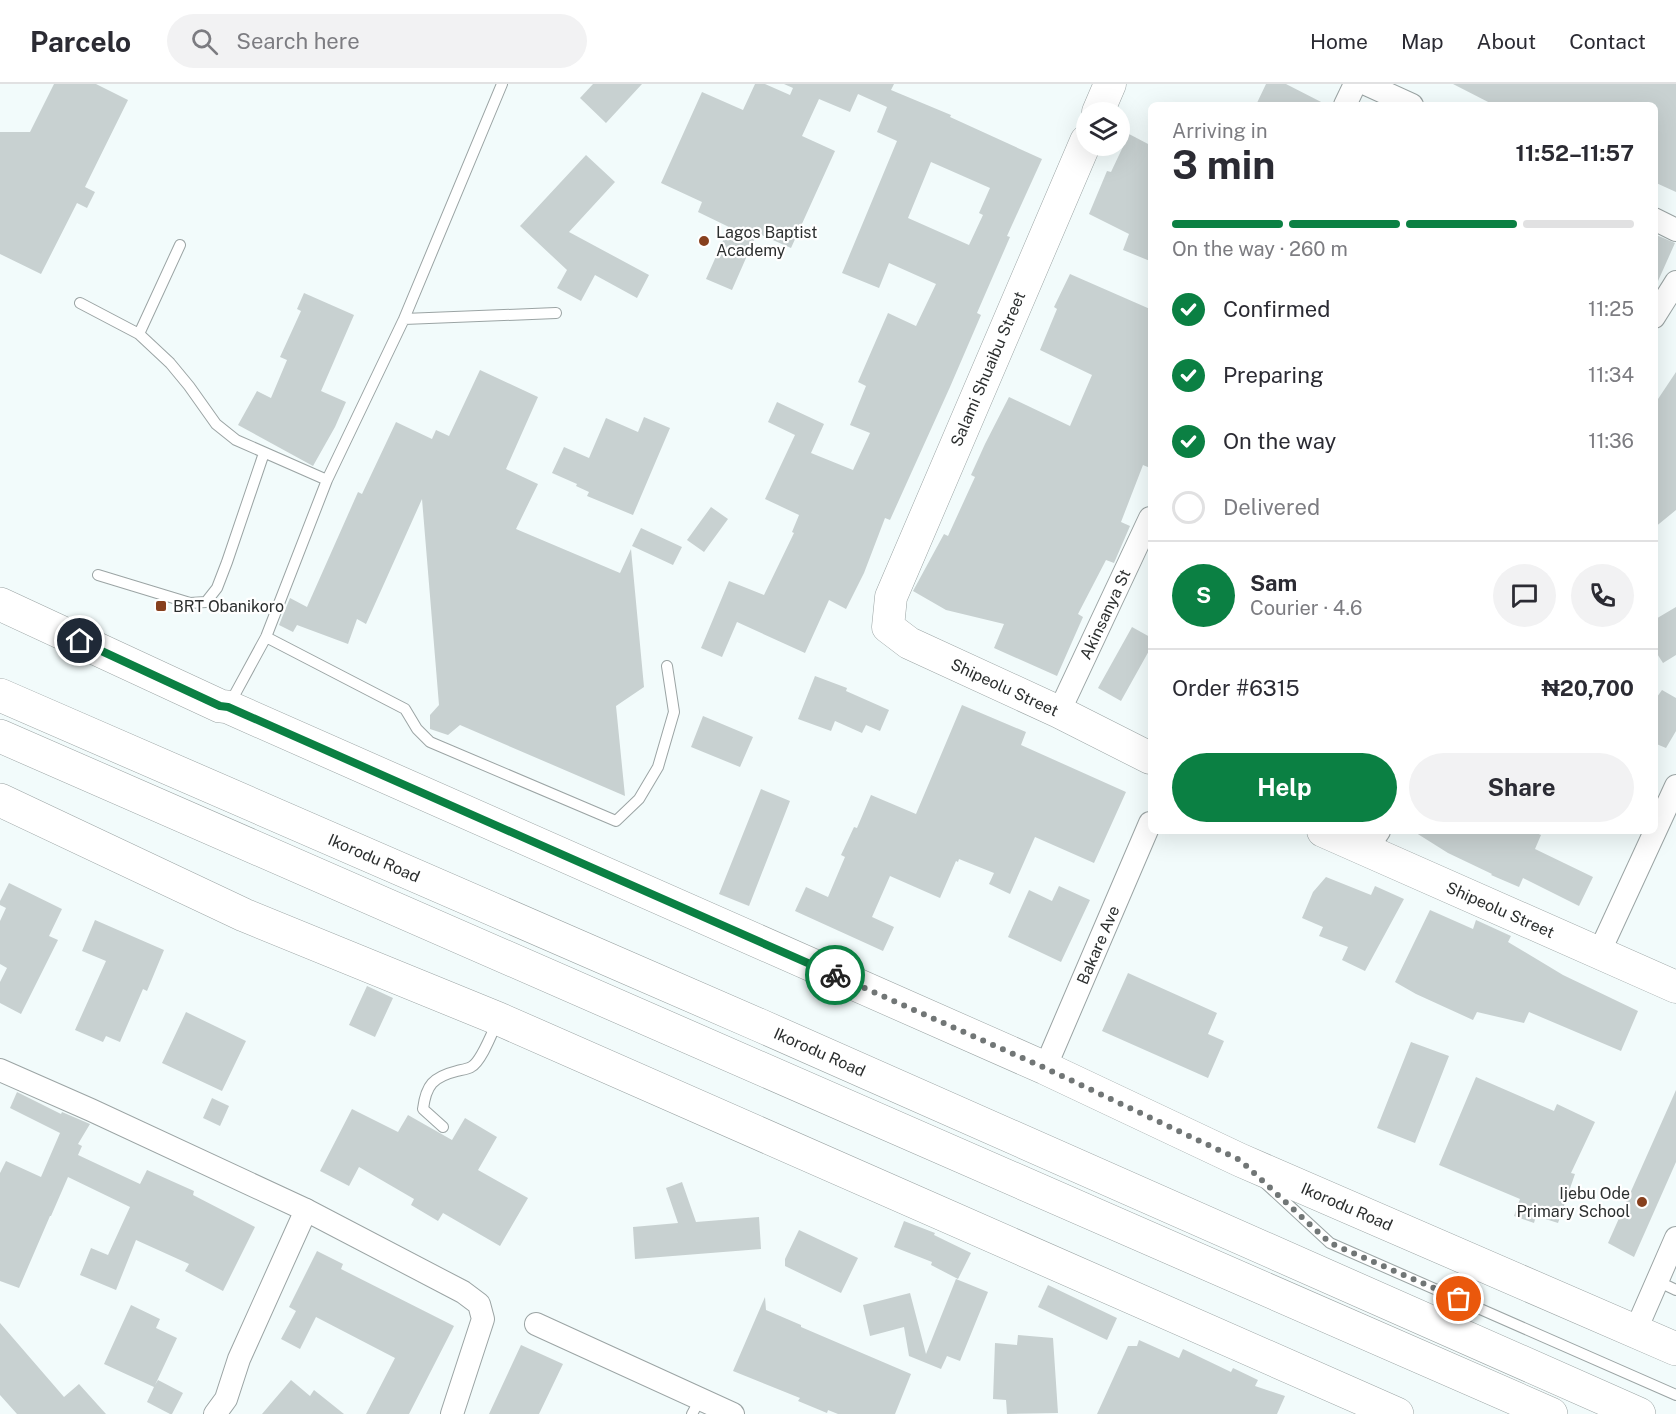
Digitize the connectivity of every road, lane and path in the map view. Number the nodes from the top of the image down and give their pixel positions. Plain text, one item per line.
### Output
1 (502, 84) edge
2 (1110, 84) edge
3 (1355, 84) edge
4 (1366, 84) edge
5 (1102, 102) edge
6 (1346, 102) edge
7 (1405, 102) edge
8 (1080, 156) edge
9 (1658, 221) edge
10 (1676, 230) edge
11 (180, 245) dead end
12 (1676, 282) edge
13 (80, 303) dead end
14 (1658, 311) edge
15 (556, 313) dead end
16 (404, 319) junction
17 (139, 334) junction
18 (264, 453) junction
19 (327, 480) junction
20 (1148, 522) edge
21 (98, 576) dead end
22 (891, 597) joint
23 (0, 604) edge
24 (266, 637) junction
25 (667, 666) dead end
26 (0, 695) edge
27 (228, 707) junction
28 (1059, 712) junction
29 (0, 736) edge
30 (1148, 757) edge
31 (1676, 786) edge
32 (0, 800) edge
33 (1148, 828) edge
34 (1667, 829) edge
35 (1340, 834) edge
36 (1373, 840) edge
37 (1599, 953) junction
38 (1676, 987) edge
39 (499, 1019) junction
40 (1045, 1068) junction
41 (0, 1070) edge
42 (443, 1127) dead end
43 (1240, 1160) junction
44 (306, 1210) junction
45 (1676, 1238) edge
46 (1666, 1286) edge
47 (536, 1323) dead end
48 (1635, 1332) junction
49 (1676, 1349) edge
50 (1676, 1395) edge
51 (696, 1406) edge
52 (214, 1414) edge
53 (452, 1414) edge
54 (733, 1414) edge
55 (1397, 1414) edge
56 (1551, 1414) edge
57 (1639, 1414) edge

1 - 16 lane
2 - 5 street
3 - 6 street
4 - 7 street
8 - 22 street, Salami Shuaibu Street
9 - 10 street
11 - 17 lane
12 - 14 street
13 - 17 lane
15 - 16 lane
16 - 19 lane
17 - 18 lane
18 - 19 lane
18 - 21 lane
19 - 24 lane
20 - 28 street, Akinsanya St
22 - 28 street, Shipeolu Street
23 - 27 main road, Ikorodu Road
24 - 25 lane
24 - 27 lane
26 - 57 main road, Ikorodu Road
27 - 40 main road, Ikorodu Road
28 - 30 street, Shipeolu Street
29 - 56 main road
31 - 34 street
32 - 39 main road
33 - 40 street, Bakare Ave
34 - 37 street
35 - 36 street, Shipeolu Street
36 - 37 street, Shipeolu Street
37 - 38 street, Shipeolu Street
39 - 42 lane
39 - 55 main road
40 - 43 main road, Ikorodu Road
41 - 44 street
43 - 48 main road, Ikorodu Road
43 - 50 lane
44 - 52 street
44 - 53 street
45 - 46 street
46 - 48 street
47 - 51 street
48 - 49 main road, Ikorodu Road
51 - 54 street

